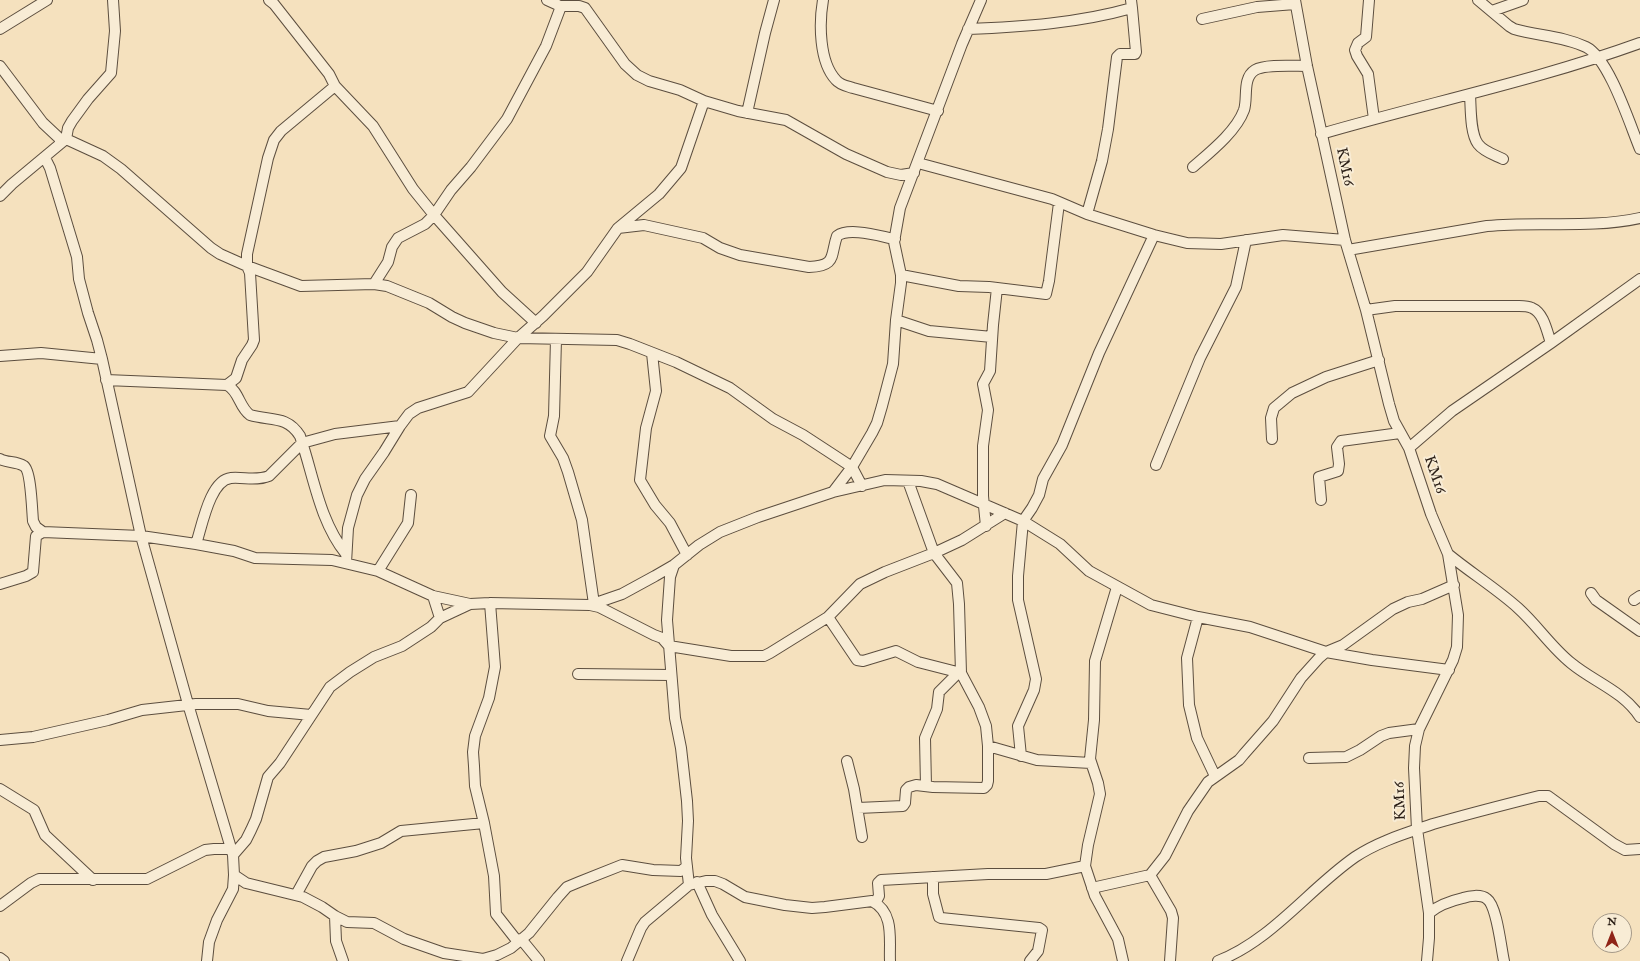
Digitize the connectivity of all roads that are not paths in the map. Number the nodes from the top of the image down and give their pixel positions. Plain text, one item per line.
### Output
1 (47, 0) edge
2 (113, 0) edge
3 (269, 0) edge
4 (547, 0) edge
5 (774, 0) edge
6 (823, 0) edge
7 (981, 0) edge
8 (1368, 0) edge
9 (1478, 0) edge
10 (1523, 0) edge
11 (1295, 2) edge
12 (1131, 4) edge
13 (560, 6) junction
14 (1492, 11) junction
15 (1202, 19) dead end
16 (0, 29) edge
17 (968, 29) junction
18 (1640, 44) edge
19 (1599, 58) junction
20 (0, 66) edge
21 (1307, 66) junction
22 (335, 86) junction
23 (1470, 95) junction
24 (704, 101) junction
25 (938, 111) junction
26 (747, 112) junction
27 (1374, 119) junction
28 (1321, 134) junction
29 (64, 141) junction
30 (1640, 149) edge
31 (45, 158) junction
32 (1503, 159) dead end
33 (916, 168) junction
34 (1193, 168) dead end
35 (0, 196) edge
36 (1059, 203) junction
37 (649, 204) junction
38 (1087, 214) junction
39 (434, 215) junction
40 (1640, 218) edge
41 (644, 225) junction
42 (618, 228) junction
43 (1154, 235) junction
44 (895, 239) junction
45 (1246, 240) junction
46 (1346, 245) junction
47 (248, 266) junction
48 (901, 275) junction
49 (1640, 278) edge
50 (374, 284) junction
51 (998, 288) junction
52 (1366, 310) junction
53 (896, 320) junction
54 (536, 322) junction
55 (992, 337) junction
56 (518, 338) junction
57 (556, 339) junction
58 (1551, 343) junction
59 (652, 353) junction
60 (0, 356) edge
61 (102, 359) junction
62 (1379, 360) junction
63 (106, 380) junction
64 (226, 385) junction
65 (400, 426) junction
66 (1400, 433) junction
67 (1272, 439) dead end
68 (302, 443) junction
69 (1409, 448) junction
70 (0, 459) edge
71 (1156, 465) dead end
72 (852, 467) junction
73 (908, 481) junction
74 (862, 486) junction
75 (833, 492) junction
76 (411, 495) dead end
77 (1321, 500) dead end
78 (986, 506) junction
79 (1005, 513) junction
80 (1023, 521) junction
81 (986, 526) junction
82 (43, 532) junction
83 (141, 536) junction
84 (196, 544) junction
85 (934, 553) junction
86 (1448, 554) junction
87 (687, 555) junction
88 (346, 559) junction
89 (674, 565) junction
90 (378, 571) junction
91 (0, 584) edge
92 (1454, 585) junction
93 (1117, 587) junction
94 (1591, 593) dead end
95 (433, 596) junction
96 (490, 603) junction
97 (470, 604) junction
98 (592, 605) junction
99 (828, 617) junction
100 (1198, 617) junction
101 (440, 618) junction
102 (1640, 631) edge
103 (669, 646) junction
104 (1326, 652) junction
105 (1449, 670) junction
106 (960, 672) junction
107 (578, 674) dead end
108 (671, 675) junction
109 (188, 704) junction
110 (311, 715) junction
111 (1640, 717) edge
112 (1419, 729) junction
113 (0, 740) edge
114 (988, 746) junction
115 (1021, 756) junction
116 (1309, 758) dead end
117 (847, 761) dead end
118 (1091, 763) junction
119 (1214, 776) junction
120 (926, 786) junction
121 (0, 789) edge
122 (858, 808) junction
123 (484, 823) junction
124 (1417, 830) junction
125 (862, 837) dead end
126 (1640, 849) edge
127 (232, 852) junction
128 (685, 865) junction
129 (1085, 866) junction
130 (234, 875) junction
131 (1150, 875) junction
132 (933, 877) junction
133 (93, 880) junction
134 (246, 883) junction
135 (693, 884) junction
136 (1092, 888) junction
137 (233, 889) junction
138 (296, 895) junction
139 (875, 903) junction
140 (0, 906) edge
141 (1429, 913) junction
142 (335, 916) junction
143 (519, 945) junction
144 (0, 958) edge
145 (1034, 960) edge
146 (4, 961) edge
147 (207, 961) edge
148 (343, 961) edge
149 (539, 961) edge
150 (627, 961) edge
151 (740, 961) edge
152 (890, 961) edge
153 (1123, 961) edge
154 (1170, 961) edge
155 (1218, 961) edge
156 (1427, 961) edge
157 (1504, 961) edge

1 - 16 street
2 - 29 street
3 - 22 street
4 - 13 street
5 - 26 street
6 - 25 street
7 - 17 street
8 - 27 street
9 - 14 street
10 - 14 street
11 - 15 street
11 - 21 street, KM16
12 - 17 street
12 - 38 street
13 - 24 street
13 - 39 street
14 - 19 street
17 - 25 street
18 - 19 street
19 - 23 street
19 - 30 street
20 - 29 street
21 - 28 street, KM16
21 - 34 street
22 - 39 street
22 - 47 street
23 - 27 street
23 - 32 street
24 - 26 street
24 - 37 street
25 - 33 street
26 - 33 street
27 - 28 street
28 - 46 street, KM16
29 - 31 street
29 - 47 street
31 - 35 street
31 - 61 street
33 - 36 street
33 - 44 street
36 - 38 street
36 - 51 street
37 - 41 street
37 - 42 street
38 - 43 street
39 - 50 street
39 - 54 street
40 - 46 street
41 - 42 street
41 - 44 street
42 - 54 street
43 - 45 street
43 - 80 street
44 - 48 street
45 - 46 street
45 - 71 street
46 - 52 street, KM16
47 - 50 street
47 - 64 street
48 - 51 street
48 - 53 street
49 - 58 street
50 - 56 street
51 - 55 street
52 - 58 street
52 - 62 street, KM16
53 - 55 street
53 - 72 street
54 - 56 street
55 - 78 street
56 - 57 street
56 - 65 street
57 - 59 street
57 - 98 street
58 - 69 street
59 - 72 street
59 - 87 street
60 - 61 street
61 - 63 street
62 - 66 street, KM16
62 - 67 street
63 - 64 street
63 - 83 street
64 - 68 street
65 - 68 street
65 - 88 street
66 - 69 street, KM16
66 - 77 street
68 - 84 street
68 - 88 street
69 - 86 street, KM16
70 - 82 street
72 - 74 street
72 - 75 street
73 - 74 street
73 - 78 street
73 - 85 street
74 - 75 street
75 - 87 street
76 - 90 street
78 - 79 street
78 - 81 street
79 - 80 street
79 - 81 street
80 - 93 street
80 - 115 street
81 - 85 street
82 - 83 street
82 - 91 street
83 - 84 street
83 - 109 street
84 - 88 street
85 - 99 street
85 - 106 street
86 - 92 street, KM16
86 - 111 street
87 - 89 street
88 - 90 street
89 - 98 street
89 - 103 street
90 - 95 street
92 - 104 street
92 - 105 street, KM16
93 - 100 street
93 - 118 street
94 - 102 street
95 - 97 street
95 - 101 street
96 - 97 street
96 - 98 street
96 - 123 street
97 - 101 street
98 - 103 street
99 - 103 street
99 - 106 street
100 - 104 street
100 - 119 street
101 - 110 street
103 - 108 street
104 - 105 street
104 - 119 street
105 - 112 street, KM16
106 - 114 street
106 - 120 street
107 - 108 street
108 - 128 street
109 - 110 street
109 - 113 street
109 - 127 street
110 - 127 street
112 - 116 street
112 - 124 street, KM16
114 - 115 street
114 - 120 street
115 - 118 street
117 - 122 street
118 - 129 street
119 - 131 street
120 - 122 street
121 - 133 street
122 - 125 street
123 - 138 street
123 - 143 street
124 - 126 street
124 - 141 street, KM16
124 - 155 street
127 - 130 street
127 - 133 street
128 - 135 street
128 - 143 street
129 - 132 street
129 - 136 street
130 - 134 street
130 - 137 street
131 - 136 street
131 - 154 street
132 - 139 street
132 - 145 street
133 - 140 street
134 - 137 street
134 - 138 street
135 - 139 street
135 - 150 street
135 - 151 street
136 - 153 street
137 - 147 street
138 - 142 street
139 - 152 street
141 - 156 street, KM16
141 - 157 street
142 - 143 street
142 - 148 street
143 - 149 street
144 - 146 street

